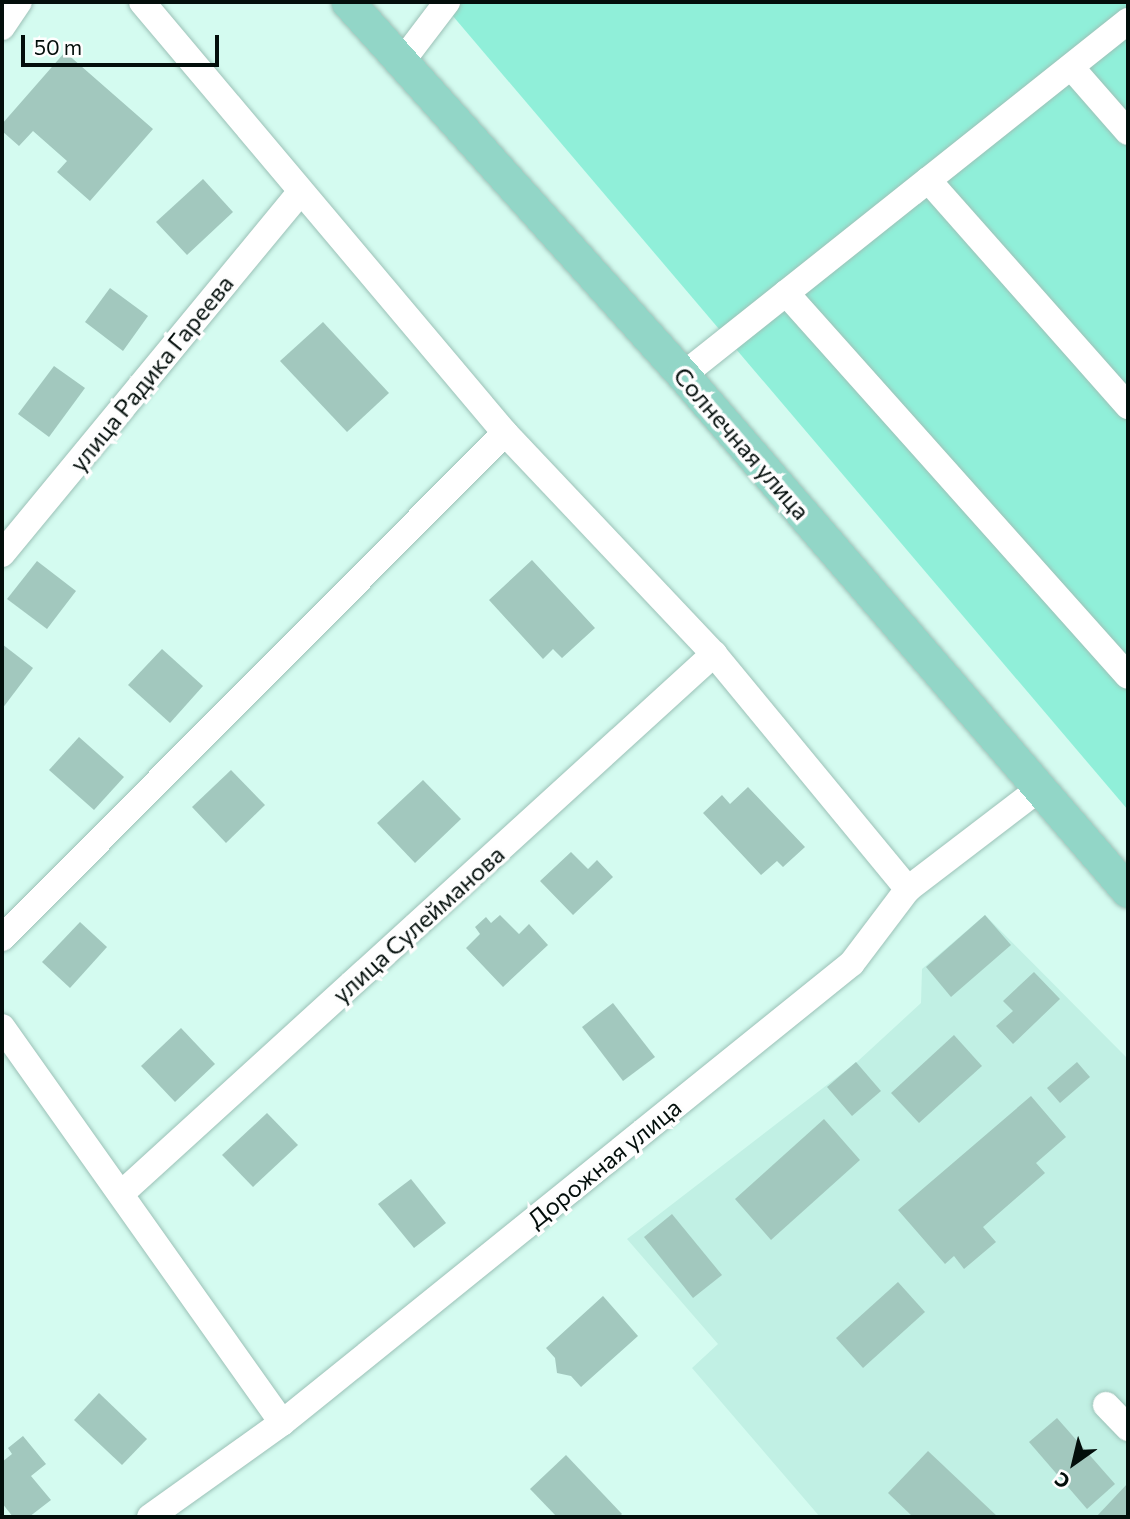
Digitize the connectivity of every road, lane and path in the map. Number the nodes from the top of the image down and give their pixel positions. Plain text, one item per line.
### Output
1 (19, 2) edge
2 (142, 2) edge
3 (348, 2) edge
4 (447, 2) edge
5 (1128, 21) edge
6 (2, 27) edge
7 (400, 64) junction
8 (1071, 67) junction
9 (1128, 132) edge
10 (928, 180) junction
11 (300, 191) junction
12 (786, 293) junction
13 (683, 375) junction
14 (1128, 406) edge
15 (505, 433) junction
16 (2, 554) edge
17 (714, 654) junction
18 (1128, 676) edge
19 (1039, 789) junction
20 (908, 889) junction
21 (1128, 891) edge
22 (2, 938) edge
23 (2, 1027) edge
24 (122, 1193) junction
25 (1106, 1405) dead end
26 (282, 1423) junction
27 (1128, 1428) edge
28 (150, 1517) edge

1 - 6 street
2 - 11 street
3 - 7 main road, Солнечная улица
4 - 7 street
5 - 8 street
7 - 13 main road, Солнечная улица
8 - 9 street
8 - 10 street
10 - 12 street
10 - 14 street
11 - 15 street
11 - 16 street, улица Радика Гареева
12 - 13 street
12 - 18 street
13 - 19 main road, Солнечная улица
15 - 17 street
15 - 22 street
17 - 20 street
17 - 24 street, улица Сулейманова
19 - 20 street, Дорожная улица
19 - 21 main road, Солнечная улица
20 - 26 street, Дорожная улица
23 - 24 street
24 - 26 street
25 - 27 street
26 - 28 street, Дорожная улица

